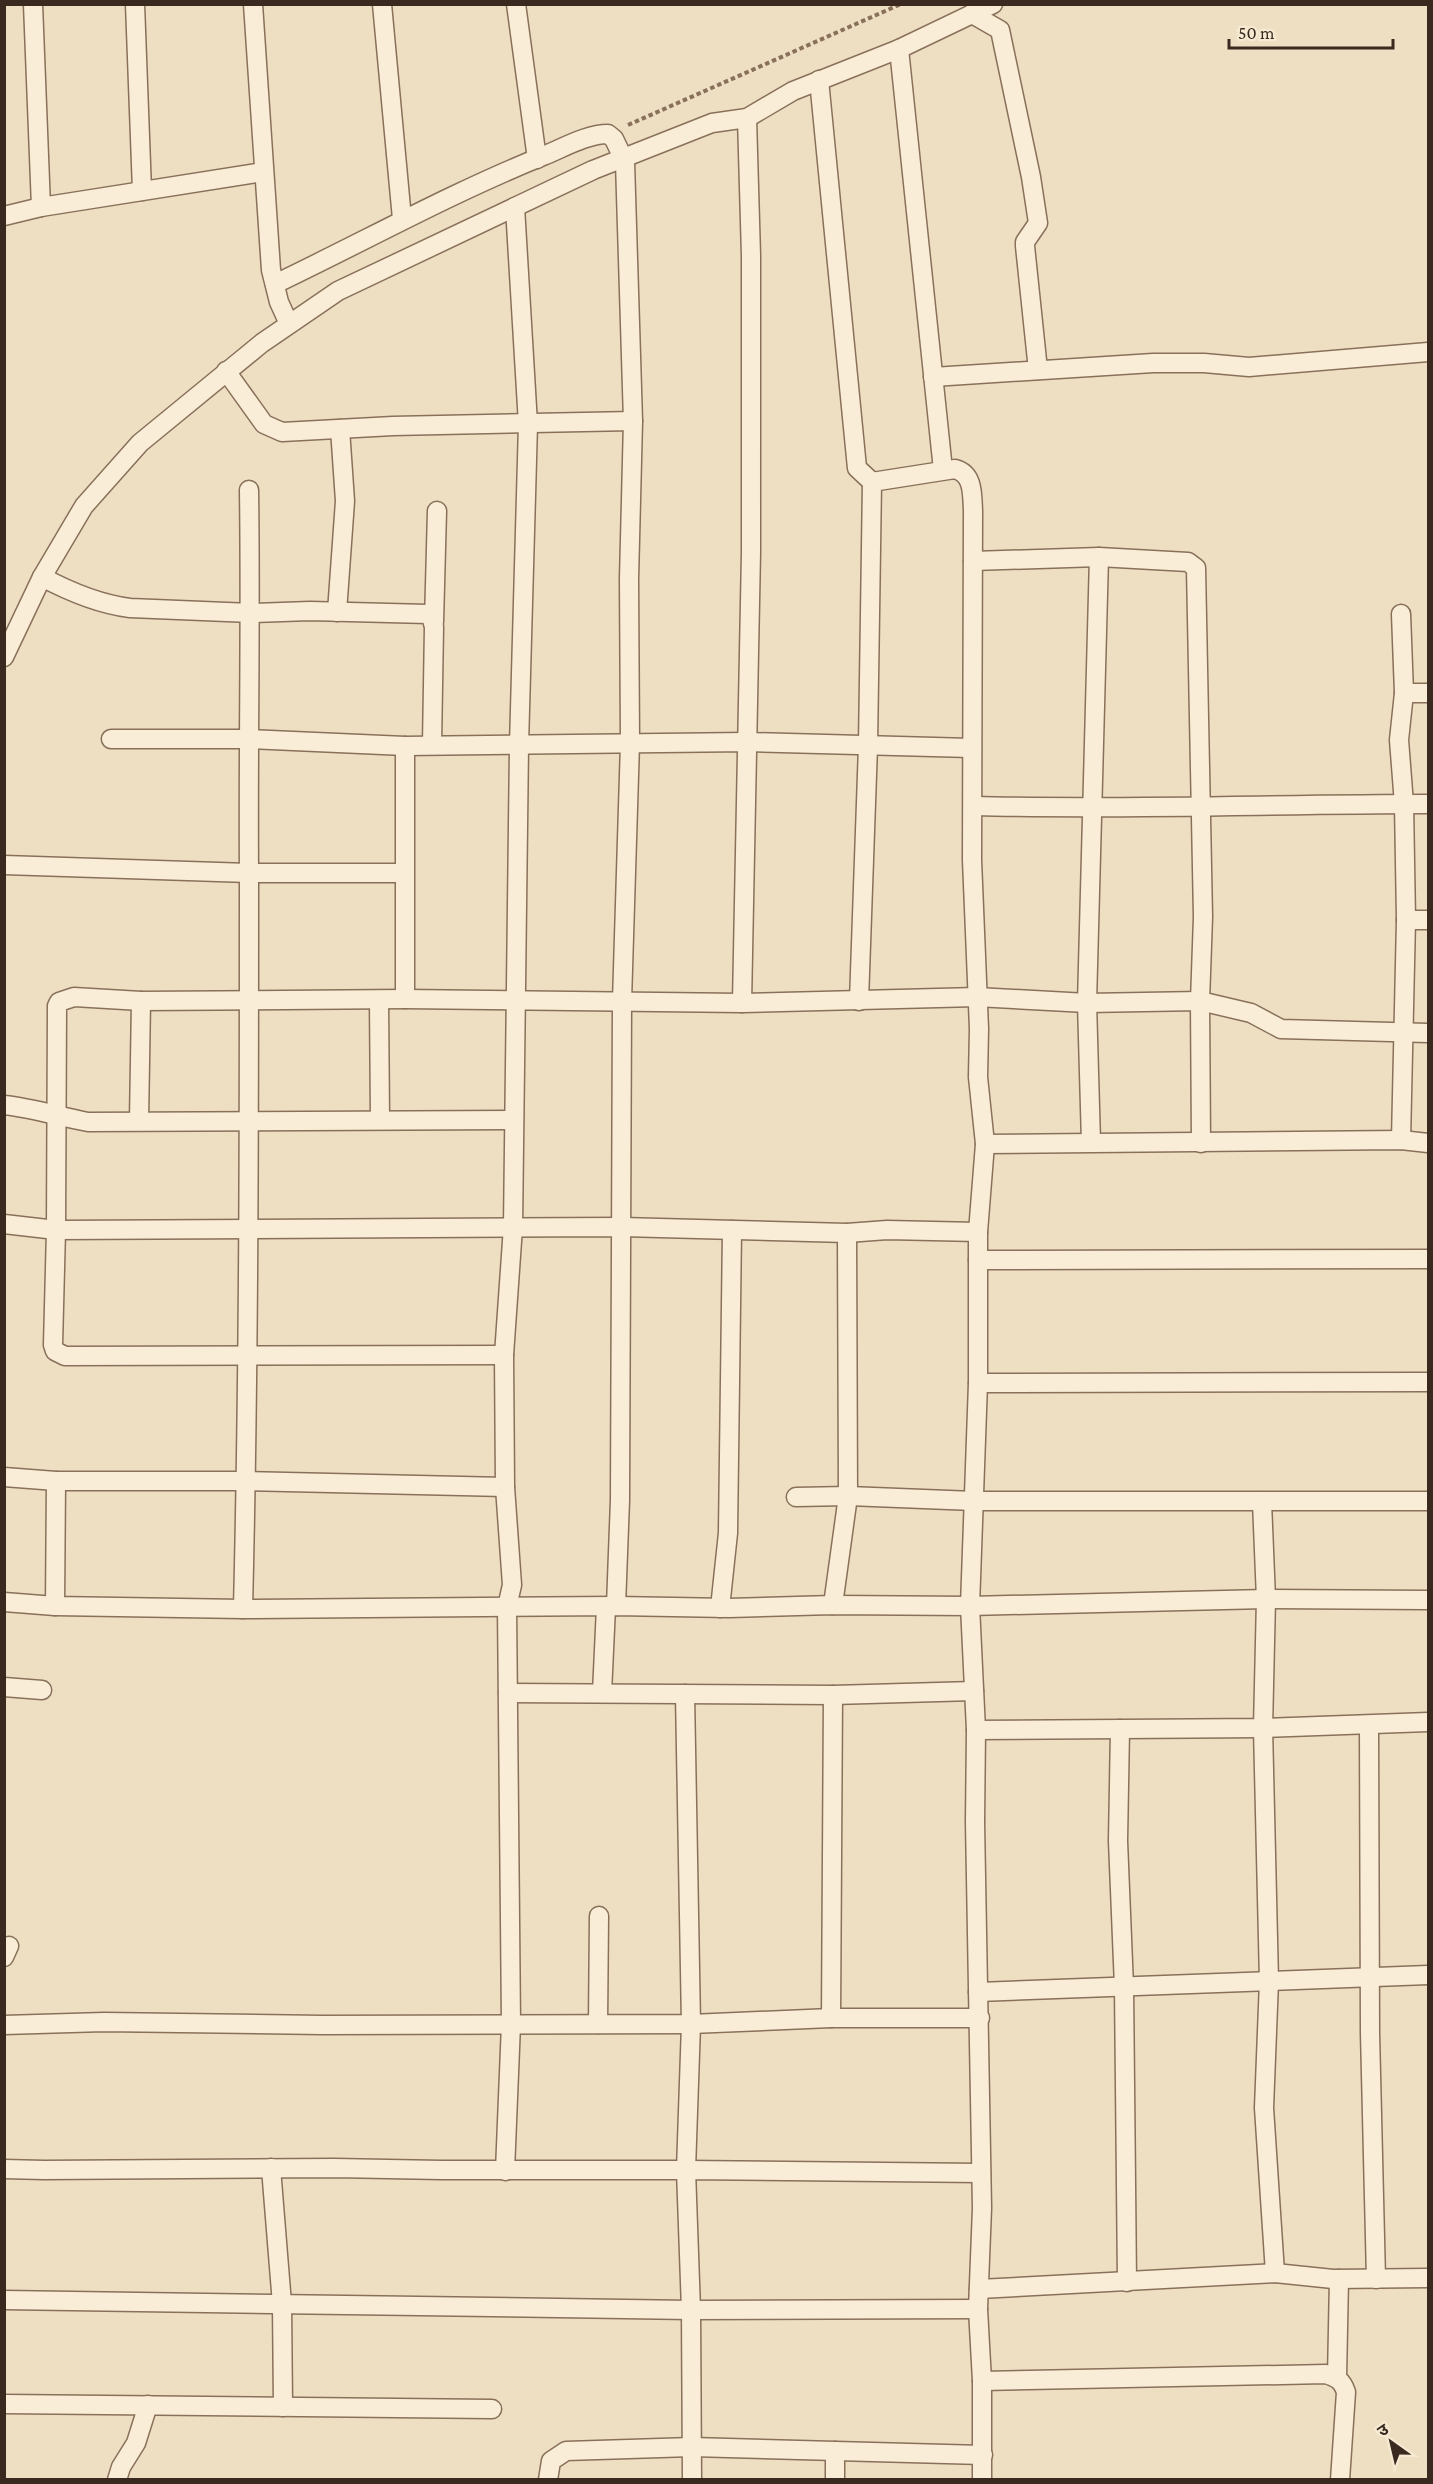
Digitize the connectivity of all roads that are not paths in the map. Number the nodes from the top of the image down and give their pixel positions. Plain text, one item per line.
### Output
1 (33, 4) edge
2 (135, 4) edge
3 (254, 4) edge
4 (382, 4) edge
5 (516, 4) edge
6 (993, 4) edge
7 (972, 15) junction
8 (899, 49) junction
9 (819, 80) junction
10 (747, 118) junction
11 (616, 146) junction
12 (537, 159) junction
13 (263, 172) junction
14 (142, 191) junction
15 (41, 207) junction
16 (515, 207) junction
17 (4, 216) edge
18 (402, 219) junction
19 (275, 284) junction
20 (284, 314) junction
21 (1428, 352) edge
22 (1038, 370) junction
23 (226, 371) junction
24 (933, 377) junction
25 (633, 421) junction
26 (528, 424) junction
27 (340, 429) junction
28 (943, 470) junction
29 (872, 482) junction
30 (249, 490) dead end
31 (437, 511) dead end
32 (1099, 557) junction
33 (973, 561) junction
34 (42, 578) junction
35 (337, 612) junction
36 (251, 613) junction
37 (1401, 614) dead end
38 (434, 621) junction
39 (4, 657) edge
40 (1404, 693) junction
41 (1428, 693) edge
42 (111, 738) dead end
43 (249, 740) junction
44 (748, 742) junction
45 (630, 743) junction
46 (432, 744) junction
47 (519, 745) junction
48 (405, 746) junction
49 (868, 746) junction
50 (971, 748) junction
51 (1404, 804) junction
52 (1428, 804) edge
53 (1200, 805) junction
54 (974, 806) junction
55 (1091, 809) junction
56 (4, 865) edge
57 (249, 873) junction
58 (403, 873) junction
59 (1406, 920) junction
60 (1428, 920) edge
61 (977, 997) junction
62 (379, 999) junction
63 (405, 999) junction
64 (141, 1001) junction
65 (249, 1001) junction
66 (622, 1001) junction
67 (859, 1001) junction
68 (1200, 1001) junction
69 (516, 1002) junction
70 (742, 1003) junction
71 (1087, 1004) junction
72 (1403, 1033) junction
73 (1428, 1033) edge
74 (4, 1104) edge
75 (56, 1116) junction
76 (249, 1119) junction
77 (380, 1120) junction
78 (513, 1120) junction
79 (139, 1121) junction
80 (1401, 1140) junction
81 (1091, 1142) junction
82 (1201, 1143) junction
83 (1428, 1143) edge
84 (985, 1144) junction
85 (4, 1224) edge
86 (513, 1227) junction
87 (622, 1227) junction
88 (56, 1230) junction
89 (246, 1230) junction
90 (732, 1230) junction
91 (978, 1232) junction
92 (847, 1233) junction
93 (1428, 1259) edge
94 (978, 1260) junction
95 (248, 1354) junction
96 (504, 1355) junction
97 (1428, 1382) edge
98 (978, 1383) junction
99 (4, 1477) edge
100 (56, 1481) junction
101 (246, 1481) junction
102 (505, 1487) junction
103 (848, 1496) junction
104 (796, 1497) dead end
105 (974, 1501) junction
106 (1428, 1501) edge
107 (1262, 1502) junction
108 (1266, 1599) junction
109 (1428, 1600) edge
110 (4, 1602) edge
111 (833, 1605) junction
112 (55, 1606) junction
113 (611, 1606) junction
114 (970, 1606) junction
115 (507, 1607) junction
116 (720, 1608) junction
117 (243, 1609) junction
118 (4, 1687) edge
119 (42, 1690) dead end
120 (974, 1691) junction
121 (602, 1693) junction
122 (508, 1694) junction
123 (685, 1694) junction
124 (833, 1695) junction
125 (1428, 1722) edge
126 (1370, 1725) junction
127 (1263, 1728) junction
128 (1120, 1729) junction
129 (976, 1730) junction
130 (599, 1916) dead end
131 (1428, 1976) edge
132 (1370, 1977) junction
133 (1269, 1981) junction
134 (1124, 1987) junction
135 (978, 1992) junction
136 (831, 2018) junction
137 (980, 2018) junction
138 (511, 2024) junction
139 (598, 2024) junction
140 (691, 2024) junction
141 (4, 2025) edge
142 (271, 2168) junction
143 (4, 2169) edge
144 (686, 2170) junction
145 (505, 2171) junction
146 (981, 2173) junction
147 (1275, 2273) junction
148 (1428, 2278) edge
149 (1376, 2279) junction
150 (1339, 2280) junction
151 (1127, 2282) junction
152 (979, 2289) junction
153 (4, 2300) edge
154 (282, 2304) junction
155 (978, 2309) junction
156 (691, 2310) junction
157 (1337, 2378) junction
158 (982, 2381) junction
159 (4, 2404) edge
160 (148, 2405) junction
161 (283, 2407) junction
162 (492, 2409) dead end
163 (692, 2447) junction
164 (835, 2451) junction
165 (982, 2455) junction
166 (117, 2480) edge
167 (548, 2480) edge
168 (692, 2480) edge
169 (835, 2480) edge
170 (982, 2480) edge
171 (1340, 2480) edge

1 - 15 street
2 - 14 street
3 - 13 street
4 - 18 street
5 - 12 street
6 - 7 street
7 - 8 street
7 - 22 street
8 - 9 street
8 - 24 street
9 - 10 street
9 - 29 street
10 - 11 street
10 - 44 street
11 - 12 street
11 - 16 street
11 - 25 street
12 - 18 street
13 - 14 street
13 - 19 street
14 - 15 street
15 - 17 street
16 - 20 street
16 - 26 street
18 - 19 street
19 - 20 street
20 - 23 street
21 - 22 street
22 - 24 street
23 - 27 street
23 - 34 street
24 - 28 street
25 - 26 street
25 - 45 street
26 - 27 street
26 - 47 street
27 - 35 street
28 - 29 street
28 - 33 street
29 - 49 street
30 - 36 street
31 - 38 street
32 - 33 street
32 - 53 street
32 - 55 street
33 - 50 street
34 - 36 street
34 - 39 street
35 - 36 street
35 - 38 street
36 - 43 street
37 - 40 street
38 - 46 street
40 - 41 street
40 - 51 street
42 - 43 street
43 - 48 street
43 - 57 street
44 - 45 street
44 - 49 street
44 - 70 street
45 - 47 street
45 - 66 street
46 - 47 street
46 - 48 street
47 - 69 street
48 - 58 street
49 - 50 street
49 - 67 street
50 - 54 street
51 - 52 street
51 - 53 street
51 - 59 street
53 - 55 street
53 - 68 street
54 - 55 street
54 - 61 street
55 - 71 street
56 - 57 street
57 - 58 street
57 - 65 street
58 - 63 street
59 - 60 street
59 - 72 street
61 - 67 street
61 - 71 street
61 - 84 street
62 - 63 street
62 - 65 street
62 - 77 street
63 - 69 street
64 - 65 street
64 - 75 street
64 - 79 street
65 - 76 street
66 - 69 street
66 - 70 street
66 - 87 street
67 - 70 street
68 - 71 street
68 - 72 street
68 - 82 street
69 - 78 street
71 - 81 street
72 - 73 street
72 - 80 street
74 - 75 street
75 - 79 street
75 - 88 street
76 - 77 street
76 - 79 street
76 - 89 street
77 - 78 street
78 - 86 street
80 - 82 street
80 - 83 street
81 - 82 street
81 - 84 street
84 - 91 street
85 - 88 street
86 - 87 street
86 - 89 street
86 - 96 street
87 - 90 street
87 - 113 street
88 - 89 street
88 - 95 street
89 - 95 street
90 - 92 street
90 - 116 street
91 - 92 street
91 - 94 street
92 - 103 street
93 - 94 street
94 - 98 street
95 - 96 street
95 - 101 street
96 - 102 street
97 - 98 street
98 - 105 street
99 - 100 street
100 - 101 street
100 - 112 street
101 - 102 street
101 - 117 street
102 - 115 street
103 - 104 street
103 - 105 street
103 - 111 street
105 - 107 street
105 - 114 street
106 - 107 street
107 - 108 street
108 - 109 street
108 - 114 street
108 - 127 street
110 - 112 street
111 - 114 street
111 - 116 street
112 - 117 street
113 - 115 street
113 - 116 street
113 - 121 street
114 - 120 street
115 - 117 street
115 - 122 street
118 - 119 street
120 - 124 street
120 - 129 street
121 - 122 street
121 - 123 street
122 - 138 street
123 - 124 street
123 - 140 street
124 - 136 street
125 - 126 street
126 - 127 street
126 - 132 street
127 - 128 street
127 - 133 street
128 - 129 street
128 - 134 street
129 - 135 street
130 - 139 street
131 - 132 street
132 - 133 street
132 - 149 street
133 - 134 street
133 - 147 street
134 - 135 street
134 - 151 street
135 - 137 street
136 - 137 street
136 - 140 street
137 - 146 street
138 - 139 street
138 - 141 street
138 - 145 street
139 - 140 street
140 - 144 street
142 - 143 street
142 - 145 street
142 - 154 street
144 - 145 street
144 - 146 street
144 - 156 street
146 - 152 street
147 - 150 street
147 - 151 street
148 - 149 street
149 - 150 street
150 - 157 street
151 - 152 street
152 - 155 street
153 - 154 street
154 - 156 street
154 - 161 street
155 - 156 street
155 - 158 street
156 - 163 street
157 - 158 street
157 - 171 street
158 - 165 street
159 - 160 street
160 - 161 street
160 - 166 street
161 - 162 street
163 - 164 street
163 - 167 street
163 - 168 street
164 - 165 street
164 - 169 street
165 - 170 street

